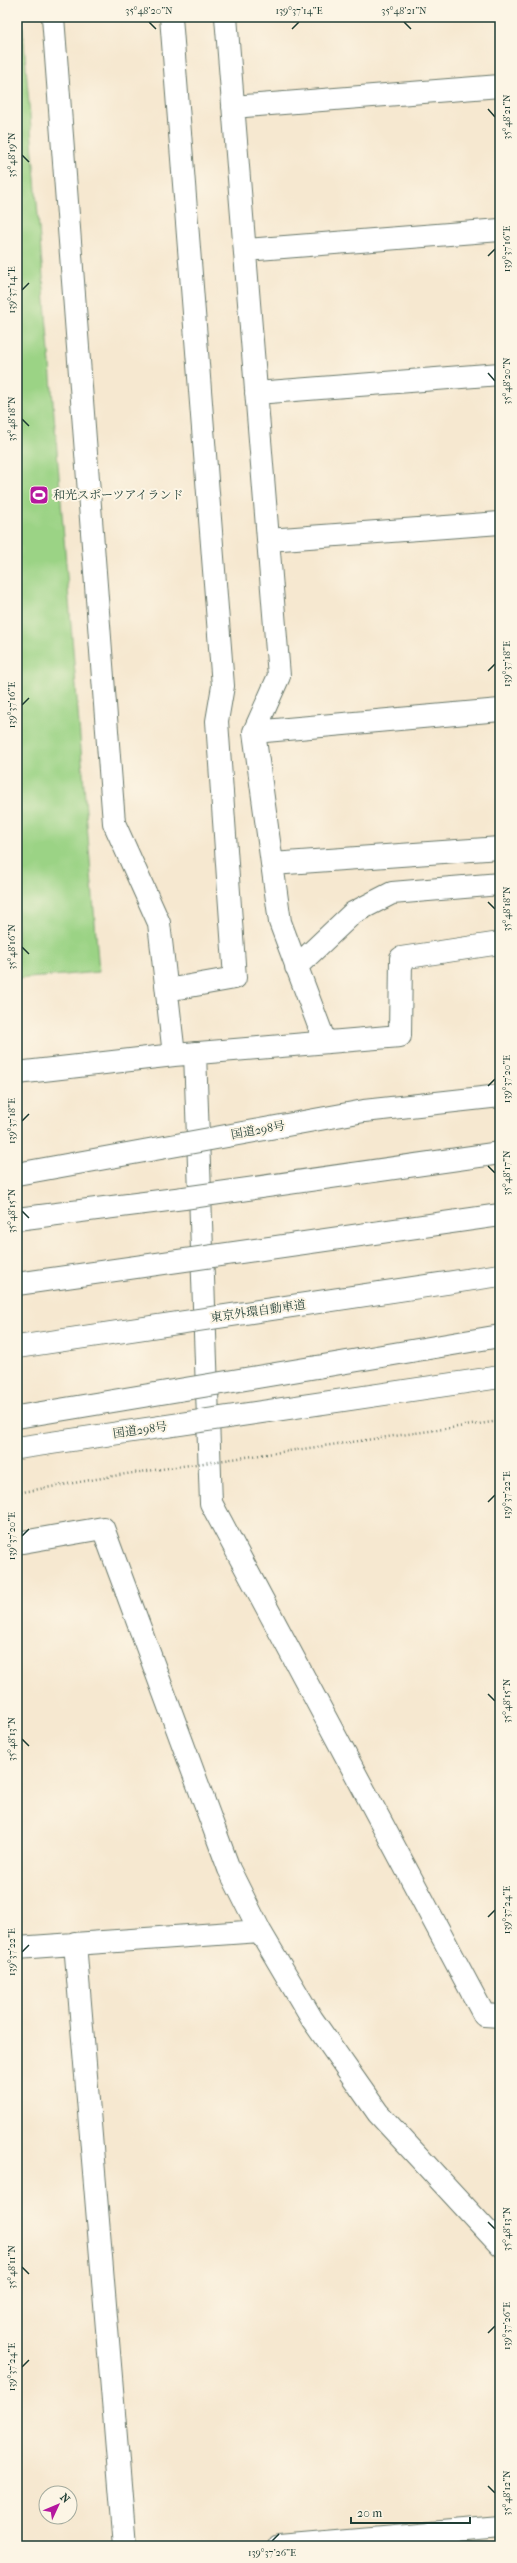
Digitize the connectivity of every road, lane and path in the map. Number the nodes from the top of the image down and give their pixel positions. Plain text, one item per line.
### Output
1 (53, 17) edge
2 (171, 17) edge
3 (226, 17) edge
4 (500, 86) edge
5 (233, 107) junction
6 (500, 230) edge
7 (245, 250) junction
8 (500, 374) edge
9 (256, 393) junction
10 (500, 523) edge
11 (268, 540) junction
12 (500, 710) edge
13 (254, 732) junction
14 (500, 848) edge
15 (272, 864) junction
16 (500, 884) edge
17 (500, 943) edge
18 (296, 967) junction
19 (167, 990) junction
20 (325, 1042) junction
21 (184, 1054) junction
22 (17, 1073) edge
23 (500, 1096) edge
24 (500, 1153) edge
25 (17, 1174) edge
26 (500, 1215) edge
27 (17, 1219) edge
28 (500, 1275) edge
29 (17, 1284) edge
30 (500, 1336) edge
31 (17, 1347) edge
32 (500, 1378) edge
33 (17, 1417) edge
34 (500, 1421) edge
35 (17, 1448) edge
36 (17, 1494) edge
37 (17, 1542) edge
38 (260, 1931) junction
39 (75, 1943) junction
40 (17, 1948) edge
41 (500, 2016) edge
42 (500, 2245) edge
43 (500, 2527) edge
44 (125, 2546) edge
45 (279, 2546) edge

1 - 19 main road
2 - 19 main road
3 - 5 main road
4 - 5 main road
5 - 7 main road
6 - 7 main road
7 - 9 main road
8 - 9 main road
9 - 11 main road
10 - 11 main road
11 - 13 main road
12 - 13 main road
13 - 15 main road
14 - 15 main road
15 - 18 main road
16 - 18 main road
17 - 20 main road
18 - 20 main road
19 - 21 main road
20 - 21 main road
21 - 22 main road
21 - 41 main road
23 - 25 main road, 国道298号, bridge
24 - 27 main road, bridge
26 - 29 main road, bridge
28 - 31 main road, 東京外環自動車道, bridge
30 - 33 main road, bridge
32 - 35 main road, 国道298号, bridge
34 - 36 path, bridge
37 - 38 main road
38 - 39 main road
38 - 42 main road
39 - 40 main road
39 - 44 main road
43 - 45 main road

